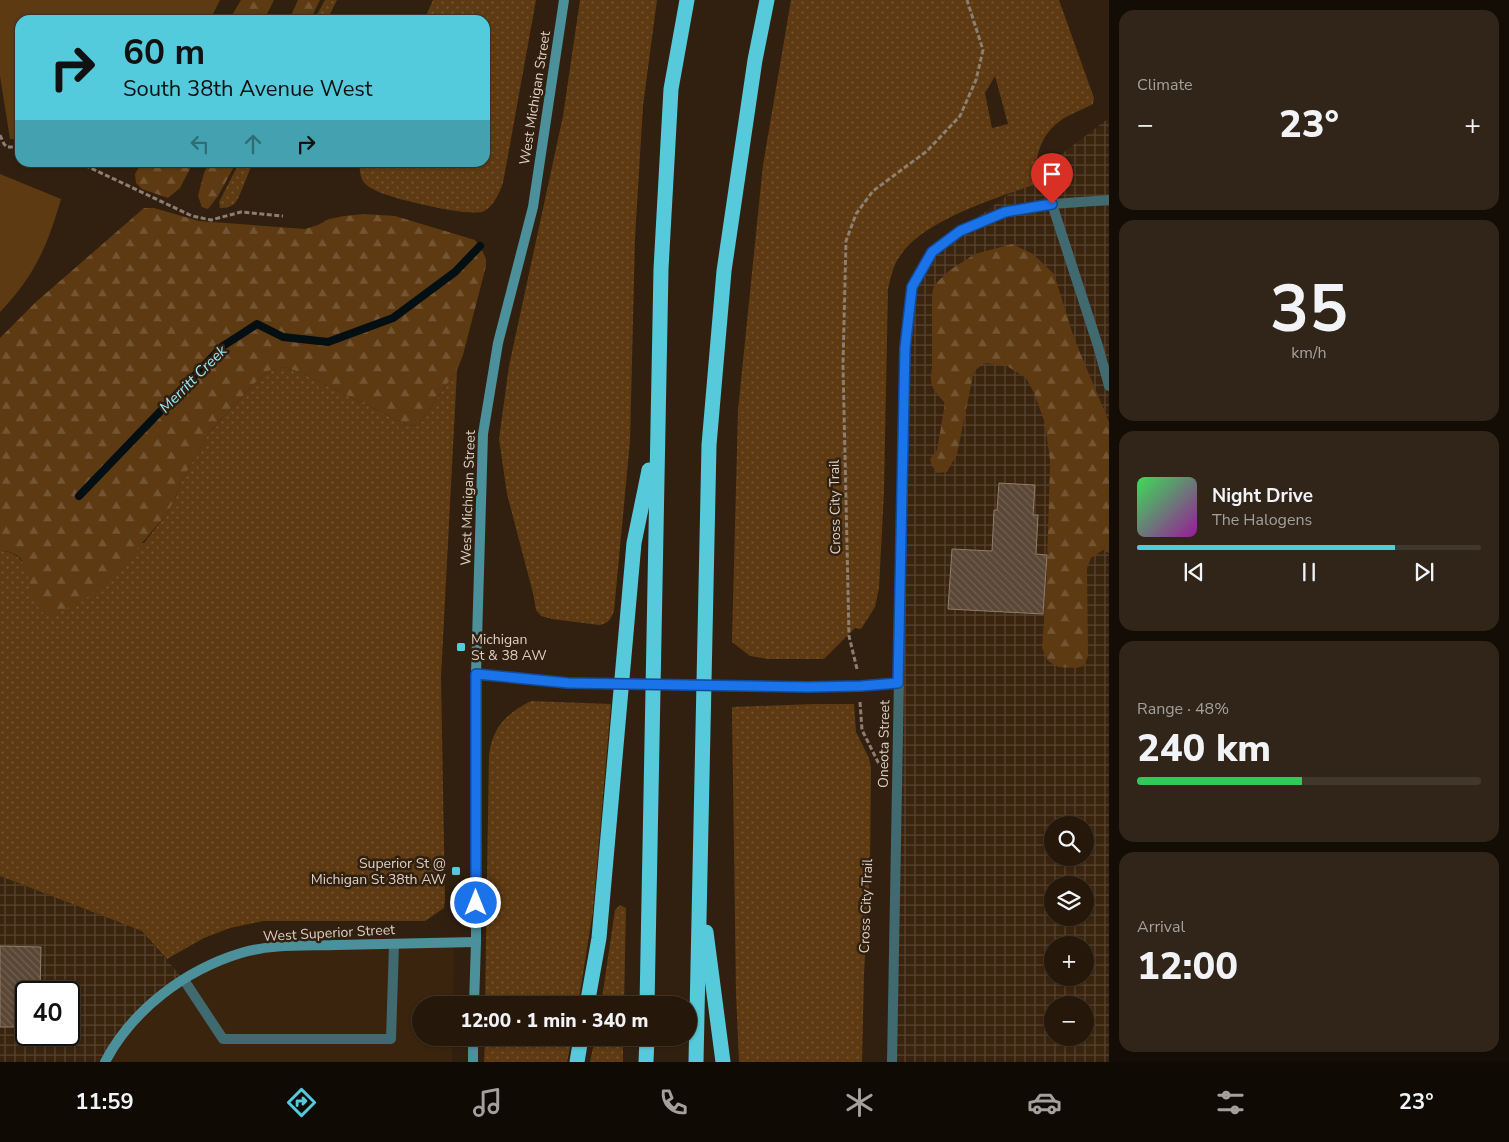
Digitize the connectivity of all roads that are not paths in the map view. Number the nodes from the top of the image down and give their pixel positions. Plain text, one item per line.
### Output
1 (564, 0) edge
2 (687, 0) edge
3 (767, 0) edge
4 (1109, 200) edge
5 (1052, 204) junction
6 (1109, 386) edge
7 (657, 435) junction
8 (476, 674) junction
9 (898, 683) junction
10 (700, 880) junction
11 (476, 942) junction
12 (394, 944) junction
13 (184, 980) junction
14 (474, 996) edge
15 (589, 996) edge
16 (647, 996) edge
17 (473, 1046) edge
18 (580, 1046) edge
19 (647, 1046) edge
20 (105, 1062) edge
21 (472, 1062) edge
22 (577, 1062) edge
23 (646, 1062) edge
24 (696, 1062) edge
25 (723, 1062) edge
26 (892, 1062) edge

1 - 8 street, West Michigan Street
2 - 7 highway
3 - 10 highway
4 - 5 street
5 - 6 street
5 - 9 street, Oneota Street
7 - 15 highway
7 - 16 highway
8 - 9 street, bridge
8 - 11 street, West Michigan Street
9 - 26 street, Oneota Street
10 - 24 highway
10 - 25 highway
11 - 12 street, West Superior Street
11 - 14 street, West Michigan Street
12 - 13 street, West Superior Street
12 - 13 street
13 - 20 street, West Superior Street
17 - 21 street
18 - 22 highway
19 - 23 highway

